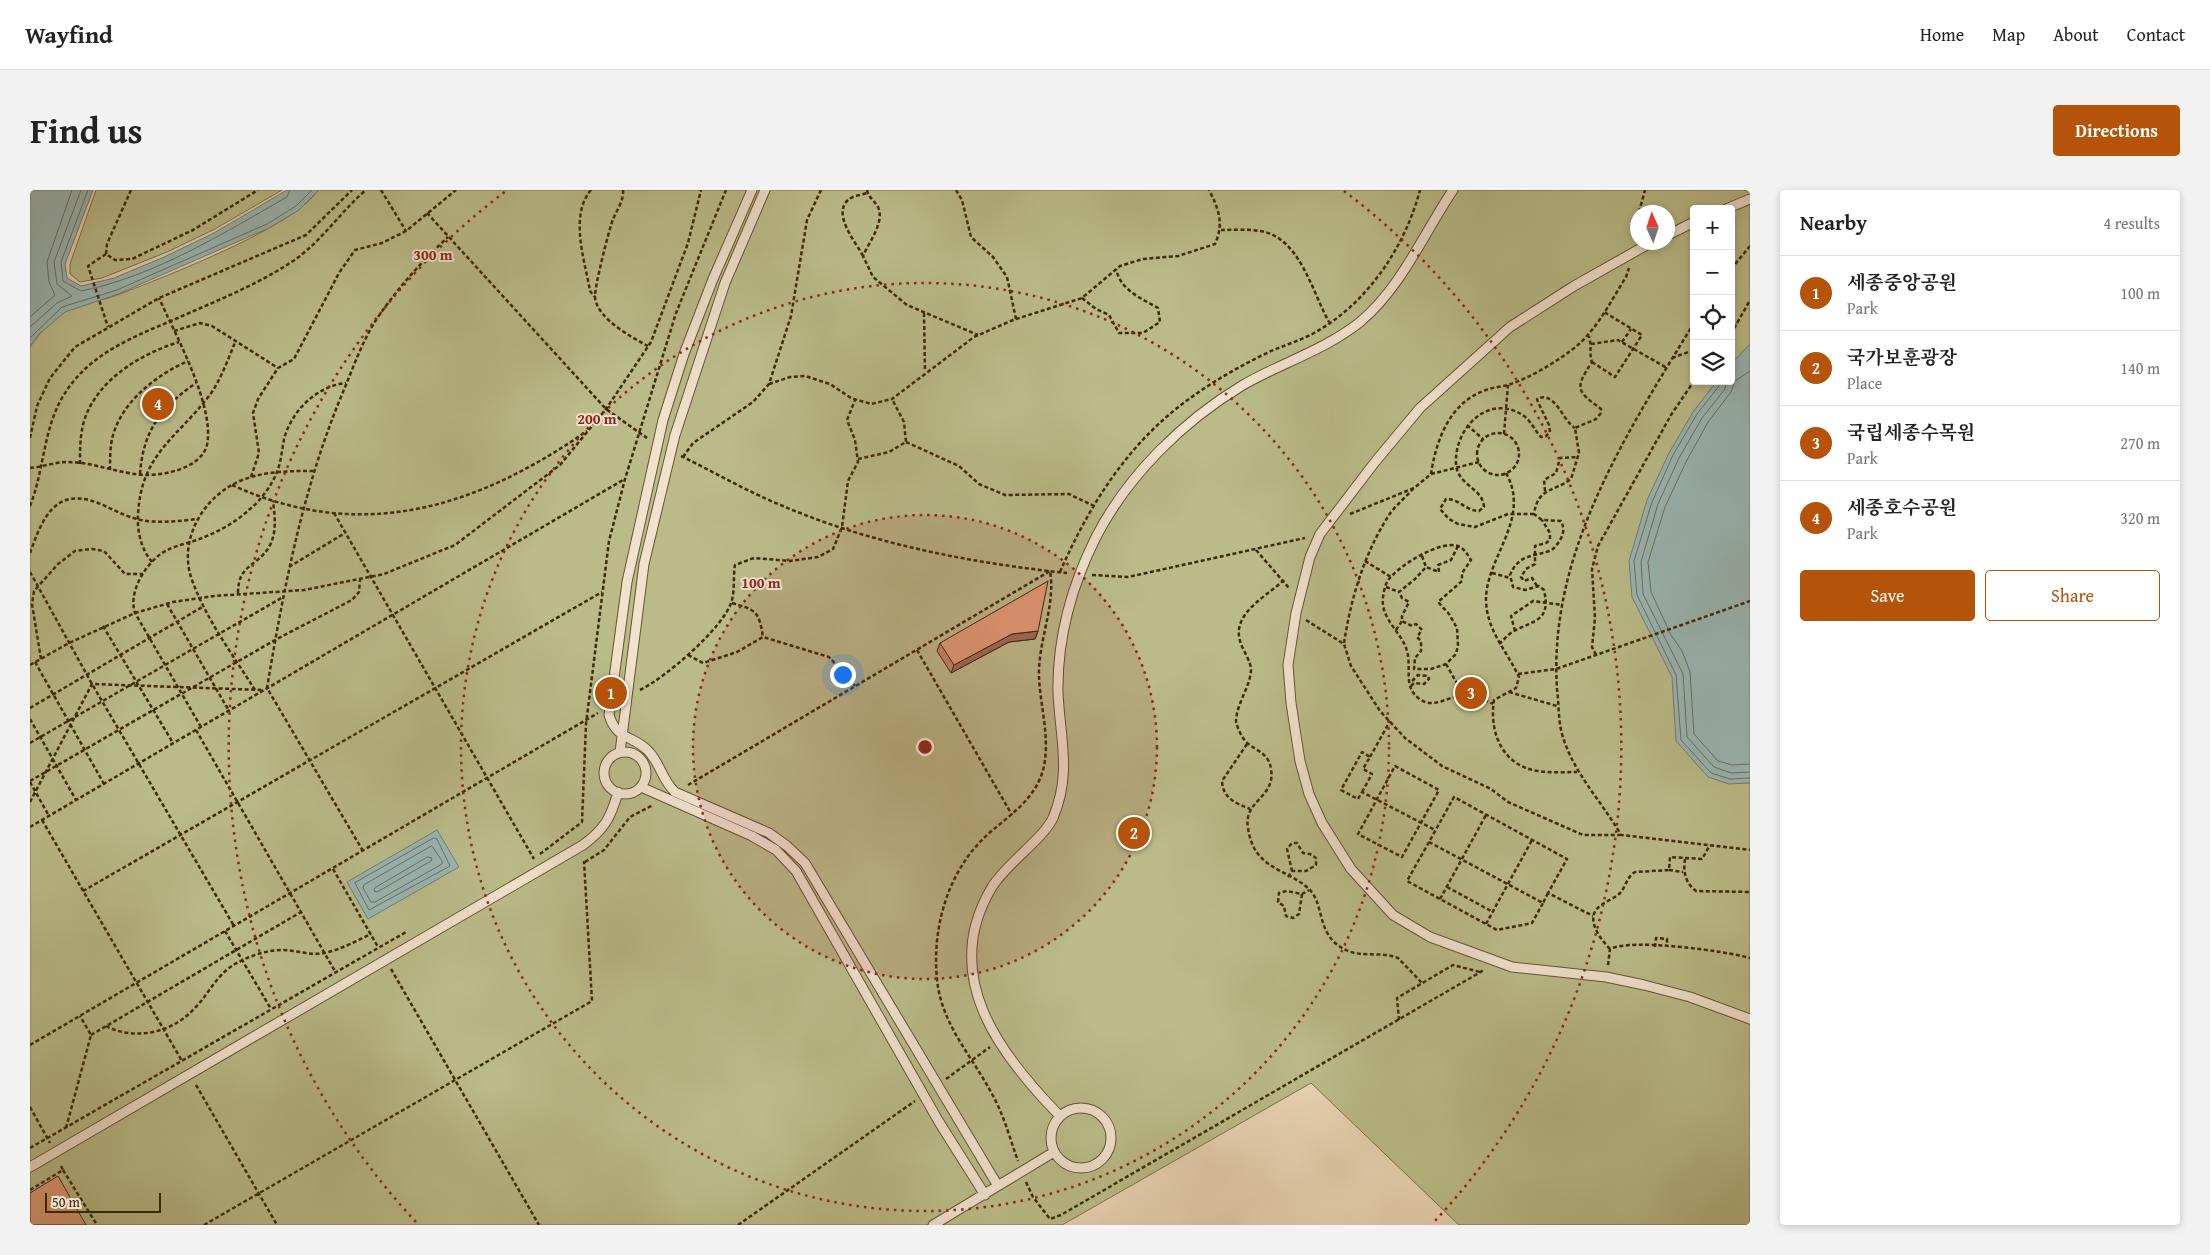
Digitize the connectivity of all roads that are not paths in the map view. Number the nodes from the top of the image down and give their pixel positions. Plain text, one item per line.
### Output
1 (752, 190) edge
2 (765, 190) edge
3 (1453, 190) edge
4 (1750, 199) edge
5 (1735, 205) edge
6 (1690, 224) edge
7 (1675, 232) edge
8 (1638, 250) edge
9 (622, 736) junction
10 (620, 752) junction
11 (641, 787) junction
12 (618, 792) junction
13 (1750, 1019) edge
14 (1060, 1116) junction
15 (1054, 1152) junction
16 (30, 1167) edge
17 (998, 1186) junction
18 (985, 1195) junction
19 (933, 1225) edge

1 - 9 lane
2 - 9 lane
3 - 14 lane
4 - 5 lane
6 - 7 lane
8 - 13 lane
9 - 10 lane
9 - 17 lane
10 - 11 lane
10 - 12 lane
11 - 12 lane
11 - 18 lane
12 - 16 lane
14 - 15 lane
14 - 15 lane
15 - 17 lane
17 - 18 lane
18 - 19 lane

